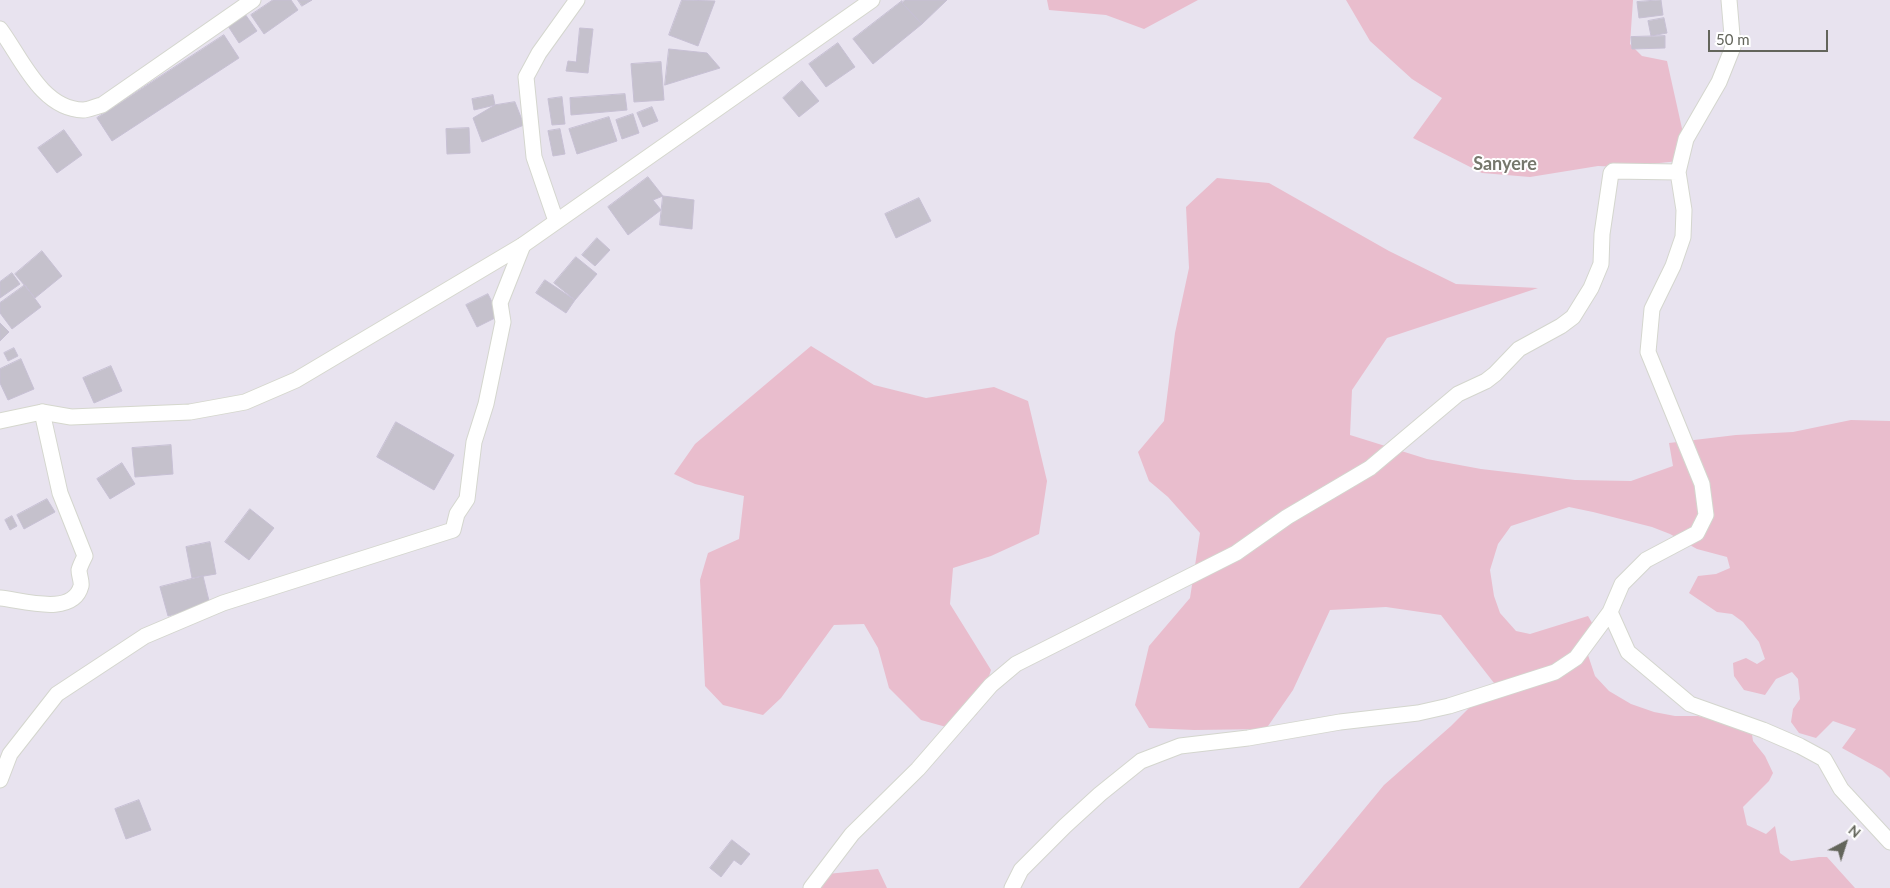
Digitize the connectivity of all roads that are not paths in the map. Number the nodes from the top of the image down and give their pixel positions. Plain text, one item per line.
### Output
1 (253, 0) edge
2 (577, 0) edge
3 (872, 0) edge
4 (1729, 0) edge
5 (0, 28) edge
6 (1678, 172) junction
7 (556, 221) junction
8 (523, 245) junction
9 (42, 412) junction
10 (0, 421) edge
11 (0, 598) edge
12 (1610, 612) junction
13 (0, 780) edge
14 (1890, 842) edge
15 (812, 888) edge
16 (1012, 888) edge

1 - 5 street
2 - 7 street
3 - 7 street
4 - 6 street
6 - 12 street
6 - 15 street
7 - 8 street
8 - 9 street
8 - 13 street
9 - 10 street
9 - 11 street
12 - 14 street
12 - 16 street

